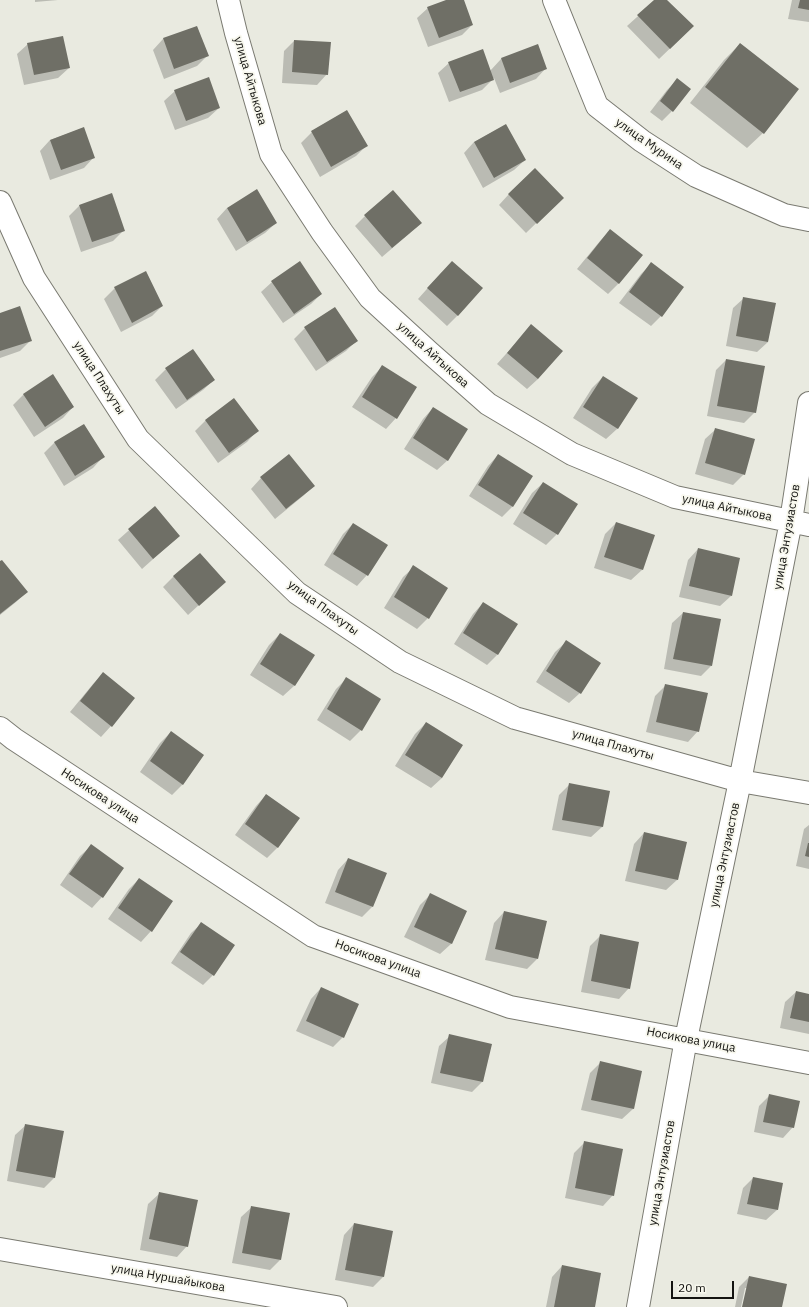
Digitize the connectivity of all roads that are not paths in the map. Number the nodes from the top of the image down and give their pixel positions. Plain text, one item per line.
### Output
1 (228, 0) edge
2 (554, 0) edge
3 (0, 202) edge
4 (809, 220) edge
5 (809, 403) edge
6 (800, 523) edge
7 (0, 728) edge
8 (740, 781) junction
9 (809, 793) edge
10 (686, 1039) junction
11 (809, 1063) edge
12 (0, 1249) edge
13 (336, 1307) edge
14 (638, 1307) edge

1 - 6 street, улица Айтыкова
2 - 4 street, улица Мурина
3 - 8 street, улица Плахуты
5 - 6 street, улица Энтузиастов
6 - 8 street, улица Энтузиастов
7 - 10 street, Носикова улица
8 - 9 street, улица Плахуты
8 - 10 street, улица Энтузиастов
10 - 11 street, Носикова улица
10 - 14 street, улица Энтузиастов
12 - 13 street, улица Нуршайыкова

